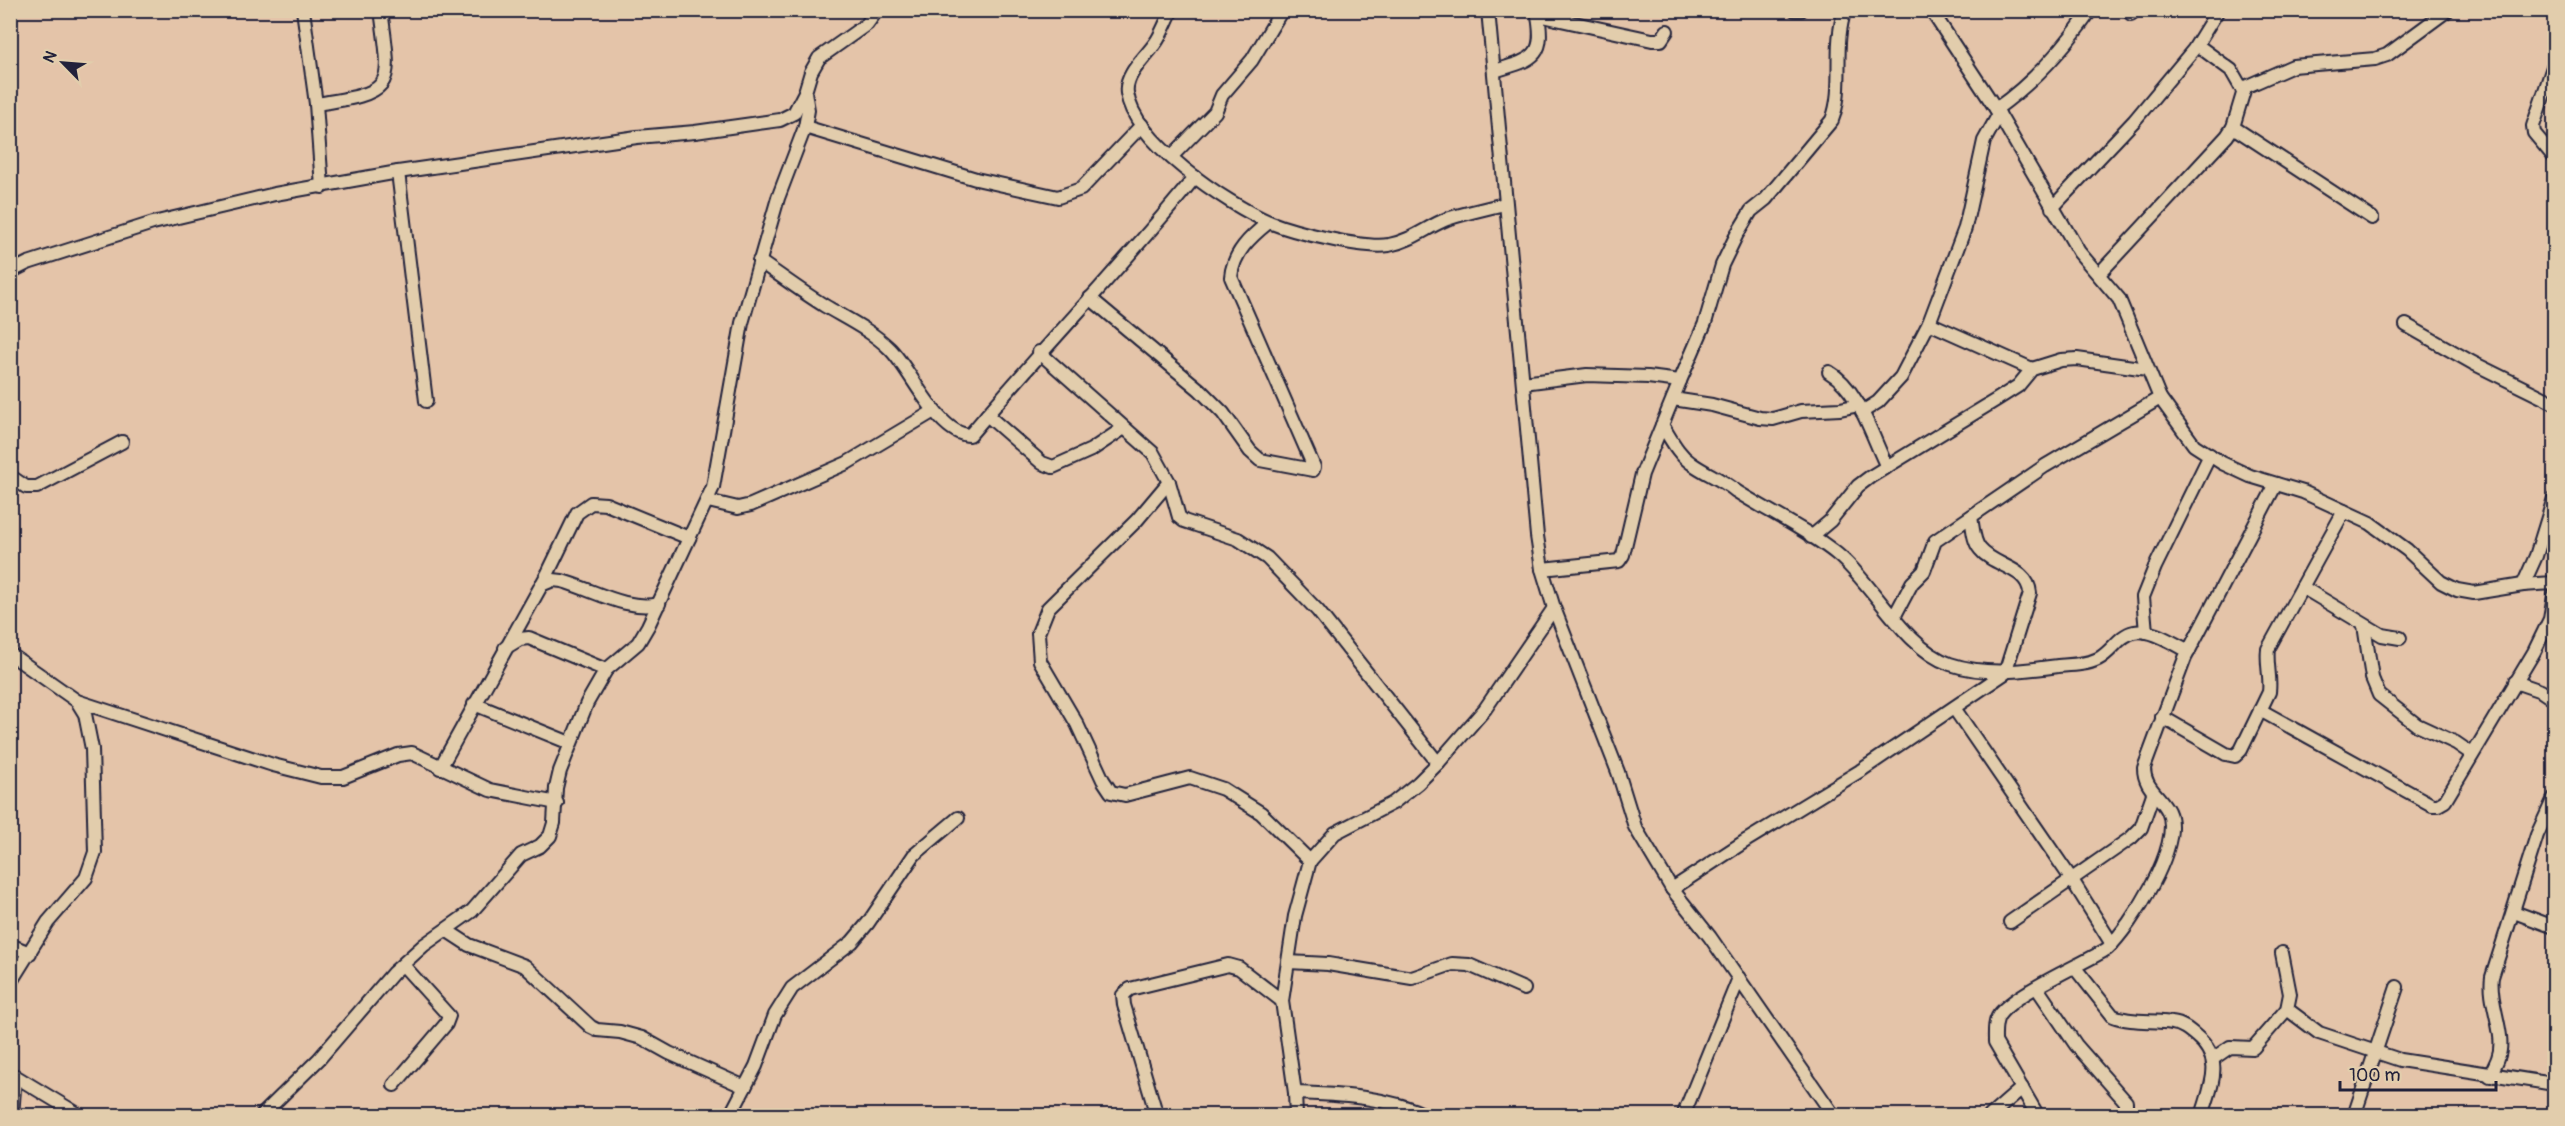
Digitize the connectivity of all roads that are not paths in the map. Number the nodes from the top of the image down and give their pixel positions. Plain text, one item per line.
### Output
1 (303, 10) edge
2 (381, 10) edge
3 (877, 10) edge
4 (1172, 10) edge
5 (1282, 10) edge
6 (1488, 10) edge
7 (1795, 10) edge
8 (1801, 10) edge
9 (1845, 10) edge
10 (1931, 10) edge
11 (2091, 10) edge
12 (2218, 10) edge
13 (2448, 10) edge
14 (2550, 10) edge
15 (1537, 13) edge
16 (2554, 14) edge
17 (1666, 31) dead end
18 (2196, 45) junction
19 (2554, 64) edge
20 (1494, 71) junction
21 (2243, 91) junction
22 (806, 93) junction
23 (316, 104) junction
24 (1998, 111) junction
25 (1142, 125) junction
26 (806, 127) junction
27 (2233, 127) junction
28 (1171, 157) junction
29 (2554, 157) edge
30 (398, 172) junction
31 (1195, 177) junction
32 (322, 187) junction
33 (1504, 204) junction
34 (2052, 208) junction
35 (2372, 218) dead end
36 (1269, 222) junction
37 (759, 261) junction
38 (10, 272) edge
39 (2099, 274) junction
40 (1090, 298) junction
41 (1929, 322) junction
42 (2406, 324) dead end
43 (1040, 352) junction
44 (2032, 369) junction
45 (2147, 369) junction
46 (1829, 372) dead end
47 (1680, 381) junction
48 (1523, 383) junction
49 (2160, 398) junction
50 (1673, 399) junction
51 (426, 401) dead end
52 (2554, 403) edge
53 (1860, 408) junction
54 (934, 411) junction
55 (987, 415) junction
56 (1662, 425) junction
57 (1124, 428) junction
58 (122, 442) dead end
59 (2210, 455) junction
60 (1887, 467) junction
61 (10, 476) edge
62 (1169, 482) junction
63 (2276, 484) junction
64 (2554, 498) edge
65 (708, 501) junction
66 (2344, 511) junction
67 (1971, 517) junction
68 (1811, 537) junction
69 (689, 538) junction
70 (1542, 569) junction
71 (2554, 583) edge
72 (541, 585) junction
73 (2523, 585) junction
74 (2302, 587) junction
75 (2554, 596) edge
76 (659, 604) junction
77 (1554, 608) junction
78 (1894, 617) junction
79 (2364, 625) junction
80 (2146, 632) junction
81 (2400, 638) dead end
82 (505, 648) junction
83 (2189, 651) junction
84 (10, 654) edge
85 (606, 670) junction
86 (2005, 673) junction
87 (2515, 682) junction
88 (2554, 700) edge
89 (77, 701) junction
90 (474, 704) junction
91 (1954, 708) junction
92 (2260, 710) junction
93 (2162, 717) junction
94 (570, 743) junction
95 (2472, 754) junction
96 (1438, 763) junction
97 (440, 768) junction
98 (2153, 794) junction
99 (2554, 798) edge
100 (557, 803) junction
101 (958, 818) dead end
102 (1310, 861) junction
103 (2072, 880) junction
104 (1672, 889) junction
105 (2514, 912) junction
106 (2010, 922) dead end
107 (2554, 927) edge
108 (446, 930) junction
109 (2112, 944) junction
110 (10, 945) edge
111 (30, 953) junction
112 (2282, 953) dead end
113 (1288, 962) junction
114 (403, 964) junction
115 (2075, 968) junction
116 (1739, 978) junction
117 (10, 983) edge
118 (2397, 987) dead end
119 (2037, 988) junction
120 (1524, 989) dead end
121 (1282, 1001) junction
122 (2287, 1009) junction
123 (2376, 1051) junction
124 (2214, 1058) junction
125 (13, 1075) edge
126 (2490, 1076) junction
127 (2554, 1084) edge
128 (394, 1085) dead end
129 (745, 1087) junction
130 (2022, 1088) junction
131 (1295, 1093) junction
132 (1825, 1103) junction
133 (12, 1116) edge
134 (81, 1116) edge
135 (261, 1116) edge
136 (730, 1116) edge
137 (1157, 1116) edge
138 (1296, 1116) edge
139 (1427, 1116) edge
140 (1683, 1116) edge
141 (1817, 1116) edge
142 (1834, 1116) edge
143 (1990, 1116) edge
144 (2038, 1116) edge
145 (2126, 1116) edge
146 (2202, 1116) edge
147 (2354, 1116) edge

1 - 23 street
2 - 23 street
3 - 22 street
4 - 25 street
5 - 28 street
6 - 20 street
7 - 8 street
9 - 47 street
10 - 24 street
11 - 24 street
12 - 18 street
13 - 21 street
14 - 16 street
15 - 17 street
15 - 20 street
18 - 21 street
18 - 34 street
19 - 29 street
20 - 33 street
21 - 27 street
22 - 26 street
22 - 30 street
23 - 32 street
24 - 34 street
24 - 41 street
25 - 26 street
25 - 28 street
26 - 37 street
27 - 35 street
27 - 39 street
28 - 31 street
30 - 32 street
30 - 51 street
31 - 36 street
31 - 40 street
32 - 38 street
33 - 36 street
33 - 48 street
34 - 39 street
36 - 40 street
37 - 54 street
37 - 65 street
39 - 45 street
40 - 43 street
41 - 44 street
41 - 53 street
42 - 52 street
43 - 55 street
43 - 57 street
44 - 45 street
44 - 60 street
45 - 49 street
46 - 53 street
47 - 48 street
47 - 50 street
48 - 70 street
49 - 59 street
49 - 67 street
50 - 53 street
50 - 56 street
53 - 60 street
54 - 55 street
54 - 65 street
55 - 57 street
56 - 68 street
56 - 70 street
57 - 62 street
58 - 61 street
59 - 63 street
59 - 80 street
60 - 68 street
62 - 96 street
62 - 102 street
63 - 66 street
63 - 83 street
64 - 73 street
65 - 69 street
66 - 73 street
66 - 74 street
67 - 78 street
67 - 86 street
68 - 78 street
69 - 72 street
69 - 76 street
70 - 77 street
71 - 73 street
72 - 76 street
72 - 82 street
74 - 79 street
74 - 92 street
75 - 87 street
76 - 85 street
77 - 96 street
77 - 104 street
78 - 86 street
79 - 81 street
79 - 95 street
80 - 83 street
80 - 86 street
82 - 85 street
82 - 90 street
83 - 93 street
84 - 89 street
85 - 94 street
86 - 91 street
87 - 88 street
87 - 95 street
89 - 97 street
89 - 111 street
90 - 94 street
90 - 97 street
91 - 103 street
91 - 104 street
92 - 93 street
92 - 95 street
93 - 98 street
94 - 100 street
96 - 102 street
97 - 100 street
98 - 103 street
98 - 109 street
99 - 105 street
100 - 108 street
101 - 129 street
102 - 113 street
103 - 106 street
103 - 109 street
104 - 116 street
105 - 107 street
105 - 126 street
108 - 114 street
108 - 129 street
109 - 115 street
110 - 111 street
111 - 117 street
112 - 122 street
113 - 120 street
113 - 121 street
114 - 128 street
114 - 135 street
115 - 119 street
115 - 124 street
116 - 132 street
116 - 140 street
118 - 123 street
119 - 130 street
119 - 145 street
121 - 131 street
121 - 137 street
122 - 123 street
122 - 124 street
123 - 126 street
123 - 147 street
124 - 146 street
125 - 133 street
125 - 134 street
126 - 127 street
129 - 136 street
130 - 143 street
130 - 144 street
131 - 138 street
131 - 139 street
132 - 141 street
132 - 142 street

